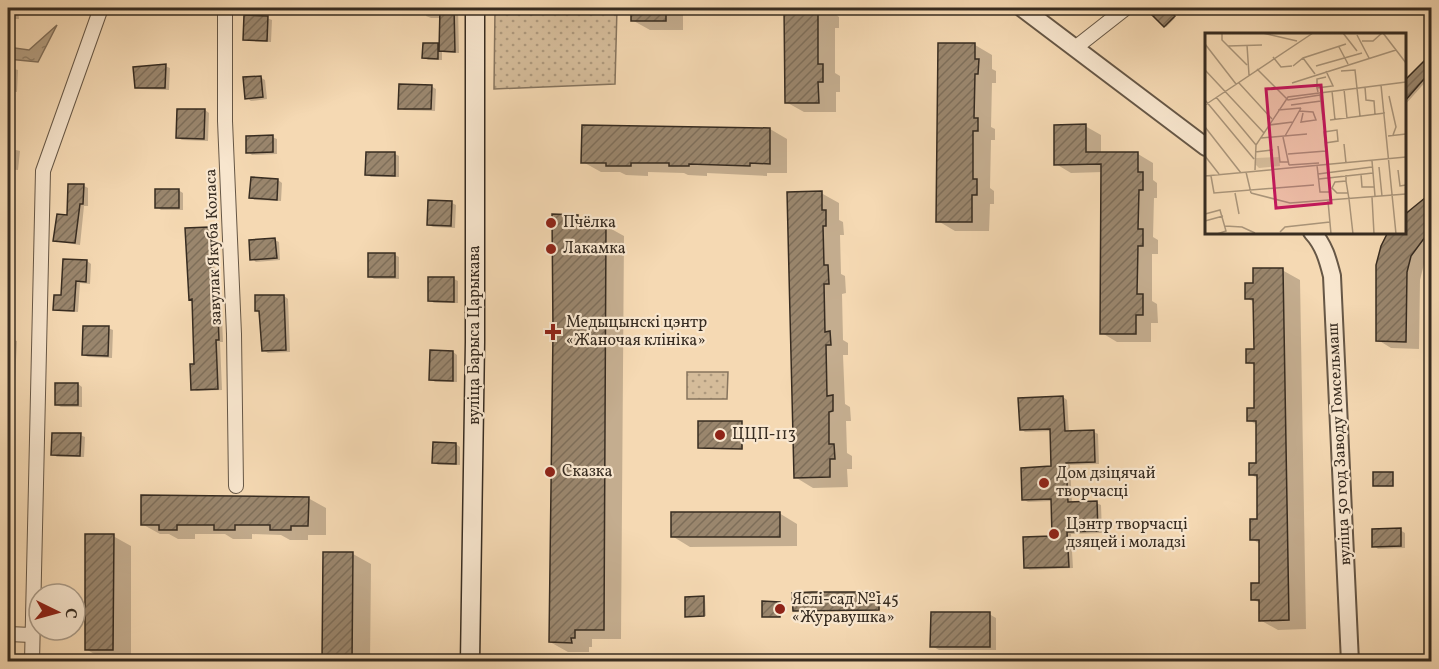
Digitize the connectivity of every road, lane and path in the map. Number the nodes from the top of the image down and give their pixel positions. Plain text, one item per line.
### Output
1 (100, 8) edge
2 (225, 8) edge
3 (475, 8) edge
4 (1022, 8) edge
5 (1126, 8) edge
6 (1075, 48) junction
7 (1205, 146) edge
8 (1314, 234) edge
9 (236, 486) dead end
10 (33, 582) edge
11 (8, 634) edge
12 (27, 635) edge
13 (32, 642) edge
14 (32, 662) edge
15 (470, 662) edge
16 (1350, 662) edge

1 - 10 street
2 - 9 street, завулак Якуба Коласа
3 - 15 main road, вуліца Барыса Царыкава
4 - 6 street
5 - 6 street
6 - 7 street
8 - 16 street, вуліца 50 год Заводу Гомсельмаш
11 - 12 street
13 - 14 street

